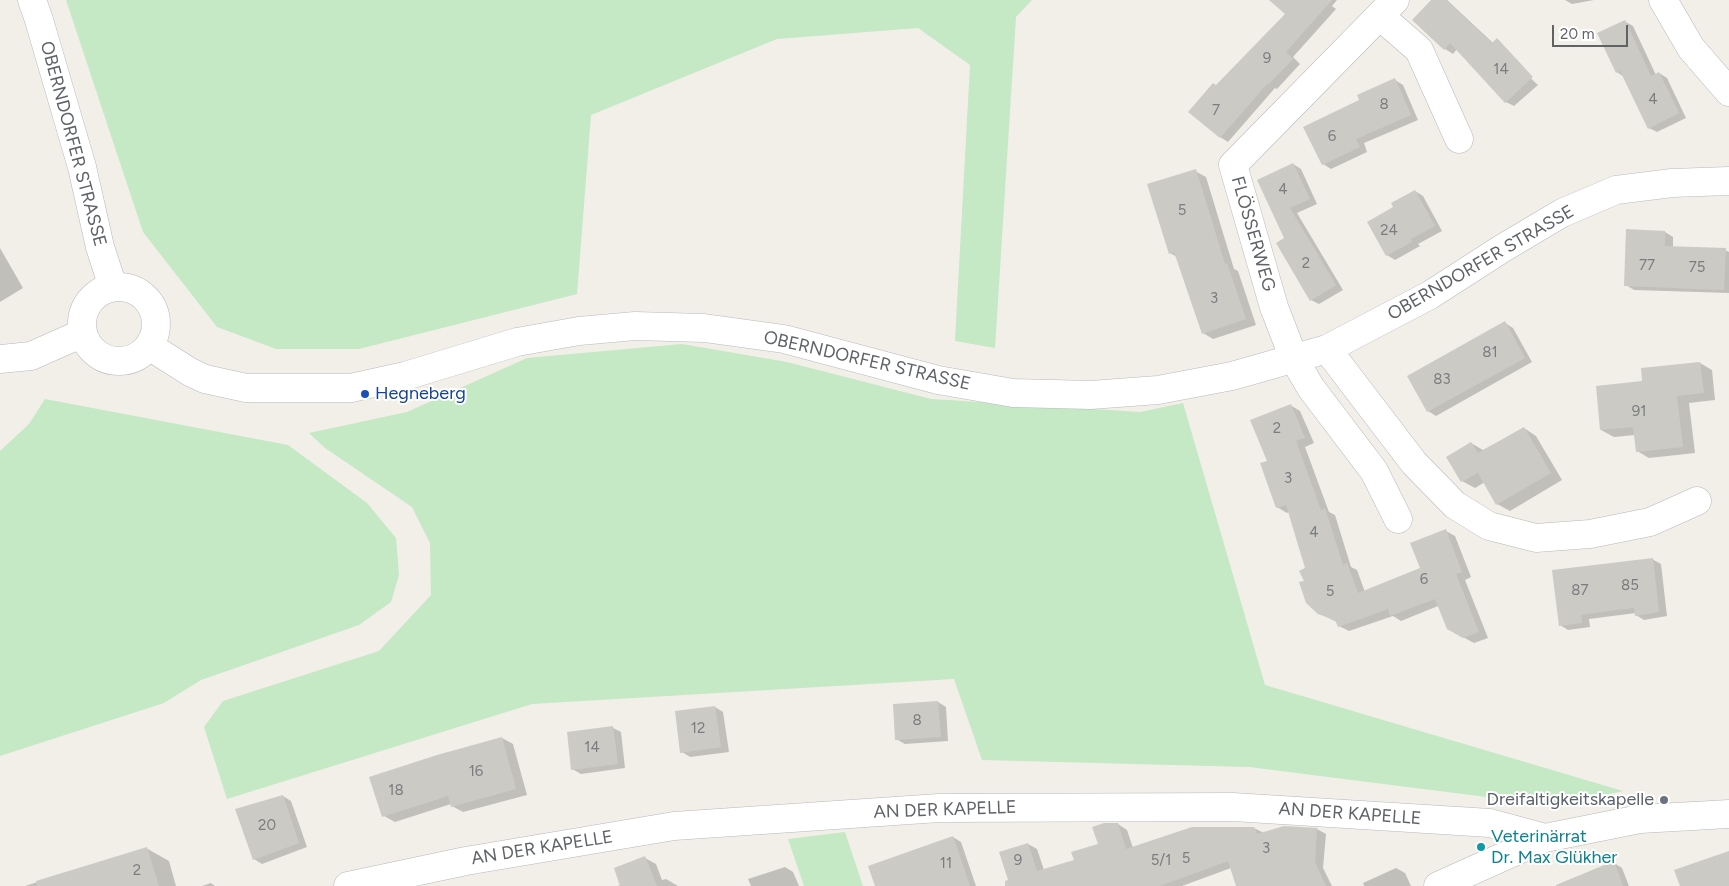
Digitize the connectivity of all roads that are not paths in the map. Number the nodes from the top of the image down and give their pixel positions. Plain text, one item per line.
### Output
1 (32, 0) edge
2 (1662, 0) edge
3 (1388, 8) edge
4 (1729, 92) edge
5 (1459, 140) dead end
6 (1729, 181) edge
7 (113, 287) junction
8 (83, 333) junction
9 (149, 346) junction
10 (1327, 349) junction
11 (0, 359) edge
12 (1294, 360) junction
13 (1697, 501) dead end
14 (1398, 519) dead end
15 (1729, 814) edge
16 (1545, 838) junction
17 (348, 886) edge
18 (1438, 886) edge

1 - 7 street, OBERNDORFER STRASSE
2 - 4 street
3 - 5 street, FLÖSSERWEG
3 - 12 street, FLÖSSERWEG
6 - 10 street, OBERNDORFER STRASSE
7 - 8 street
7 - 9 street
8 - 9 street
8 - 11 street
9 - 12 street, OBERNDORFER STRASSE
10 - 12 street, OBERNDORFER STRASSE
10 - 13 street
12 - 14 street
15 - 16 street
16 - 17 street, AN DER KAPELLE
16 - 18 street

